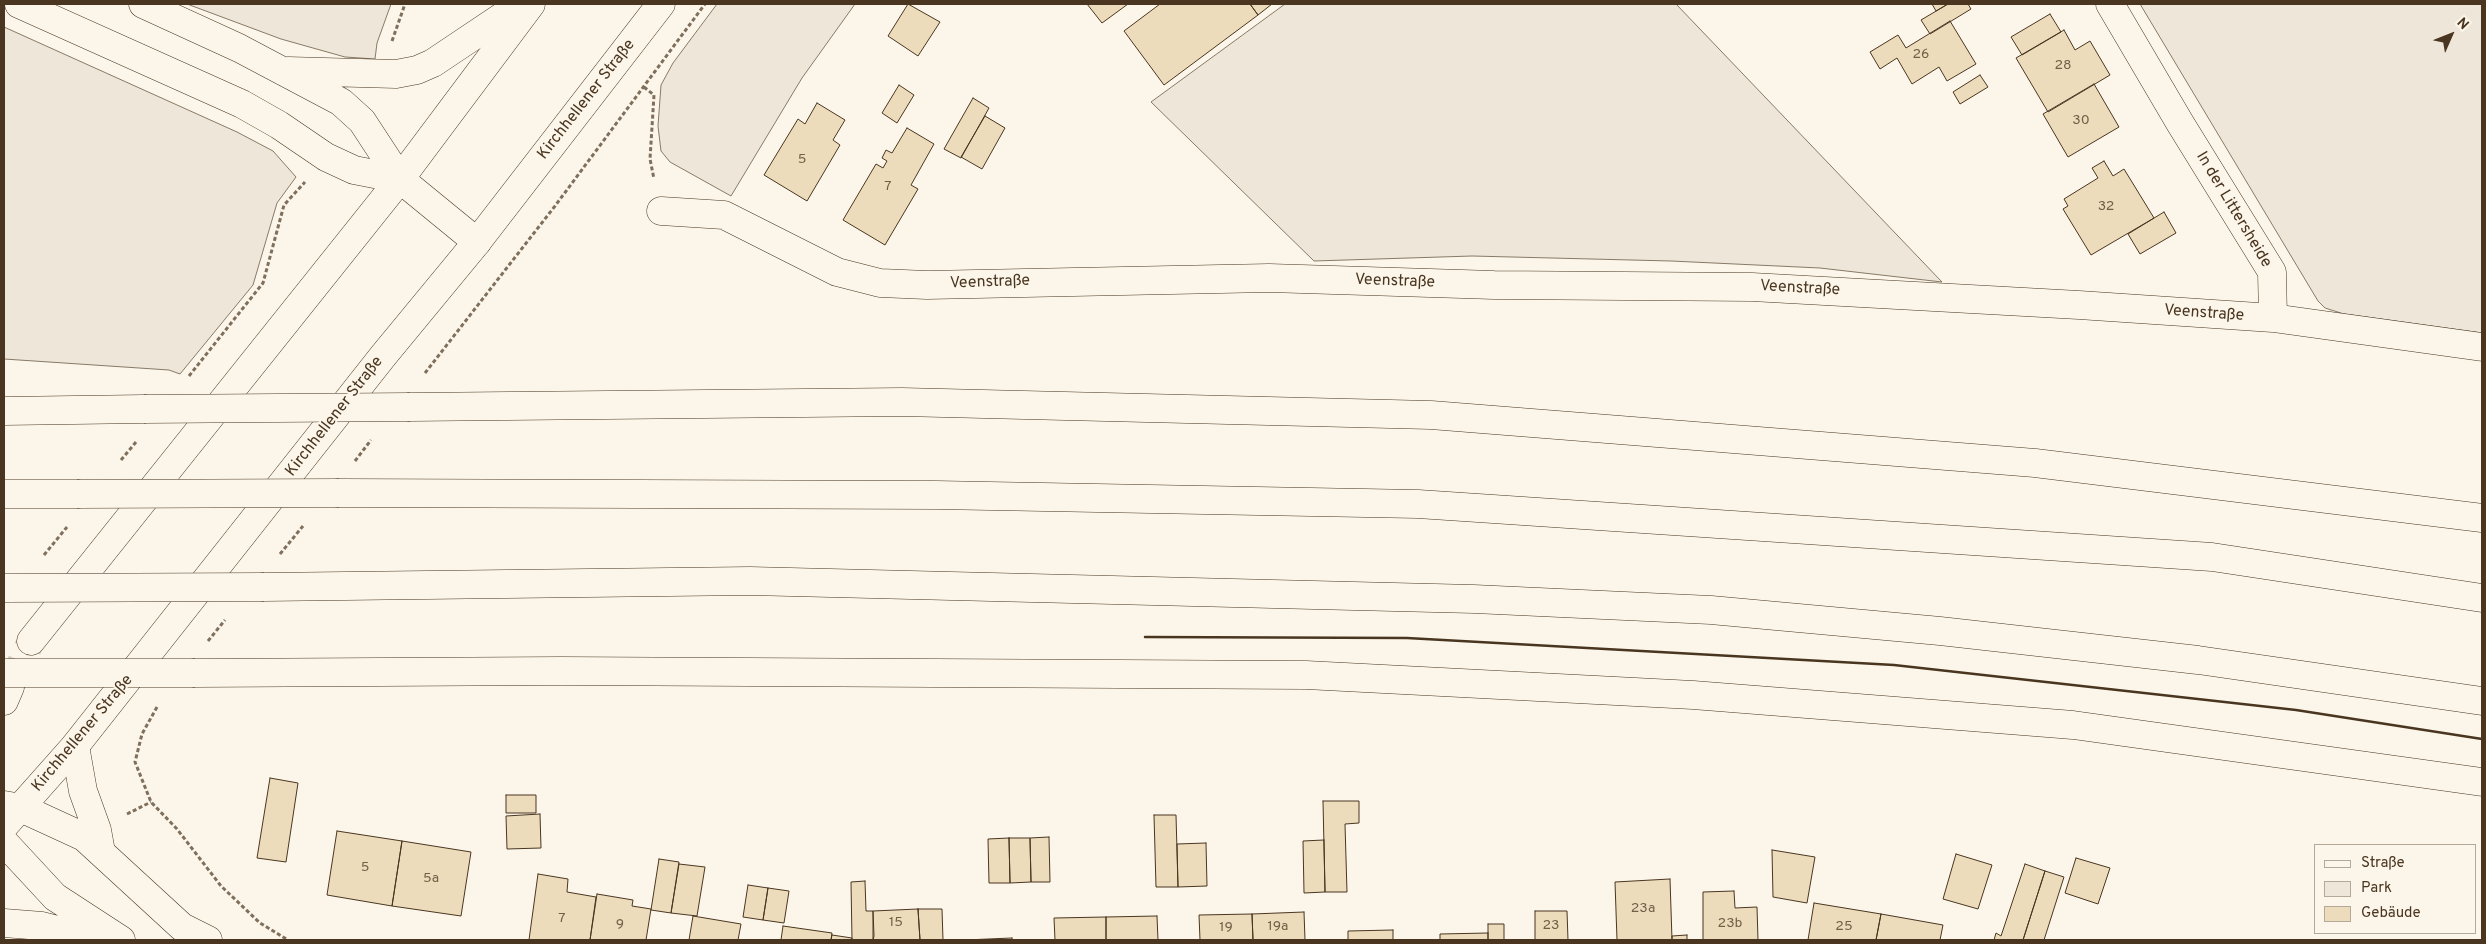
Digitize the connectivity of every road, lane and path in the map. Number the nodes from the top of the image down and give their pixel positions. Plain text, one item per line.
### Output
1 (20, 4) edge
2 (143, 4) edge
3 (405, 4) edge
4 (521, 4) edge
5 (531, 4) edge
6 (661, 4) edge
7 (2110, 4) edge
8 (282, 71) junction
9 (396, 74) junction
10 (644, 87) dead end
11 (326, 156) junction
12 (400, 179) junction
13 (661, 211) joint
14 (477, 242) junction
15 (2273, 318) junction
16 (2482, 347) edge
17 (183, 383) dead end
18 (4, 411) edge
19 (140, 437) dead end
20 (115, 467) dead end
21 (4, 494) edge
22 (2331, 498) junction
23 (2482, 518) edge
24 (72, 521) dead end
25 (2482, 526) edge
26 (41, 558) dead end
27 (4, 588) edge
28 (2482, 598) edge
29 (31, 641) tunnel mouth
30 (6, 688) edge
31 (2482, 701) edge
32 (75, 746) junction
33 (2482, 782) edge
34 (151, 802) dead end
35 (9, 813) edge
36 (4, 842) edge
37 (102, 852) junction
38 (4, 923) edge
39 (96, 940) edge
40 (121, 940) edge
41 (208, 940) edge
42 (288, 940) edge

1 - 11 main road
2 - 8 main road
3 - 9 path
4 - 9 main road
5 - 12 main road
6 - 14 main road, Kirchhellener Straße
7 - 15 main road, In der Littersheide
8 - 9 main road
8 - 12 main road
10 - 13 path
11 - 12 main road
11 - 17 path
12 - 14 main road
12 - 29 main road
13 - 15 main road, Veenstraße
14 - 32 main road, Kirchhellener Straße
15 - 16 main road
18 - 22 main road, bridge
19 - 20 path
21 - 28 main road, bridge
22 - 23 main road
22 - 25 main road
24 - 26 path
27 - 31 main road, bridge
30 - 33 main road, bridge
32 - 35 main road, Kirchhellener Straße
32 - 37 main road
34 - 42 path
35 - 37 main road
36 - 40 main road
37 - 41 main road
38 - 39 main road

